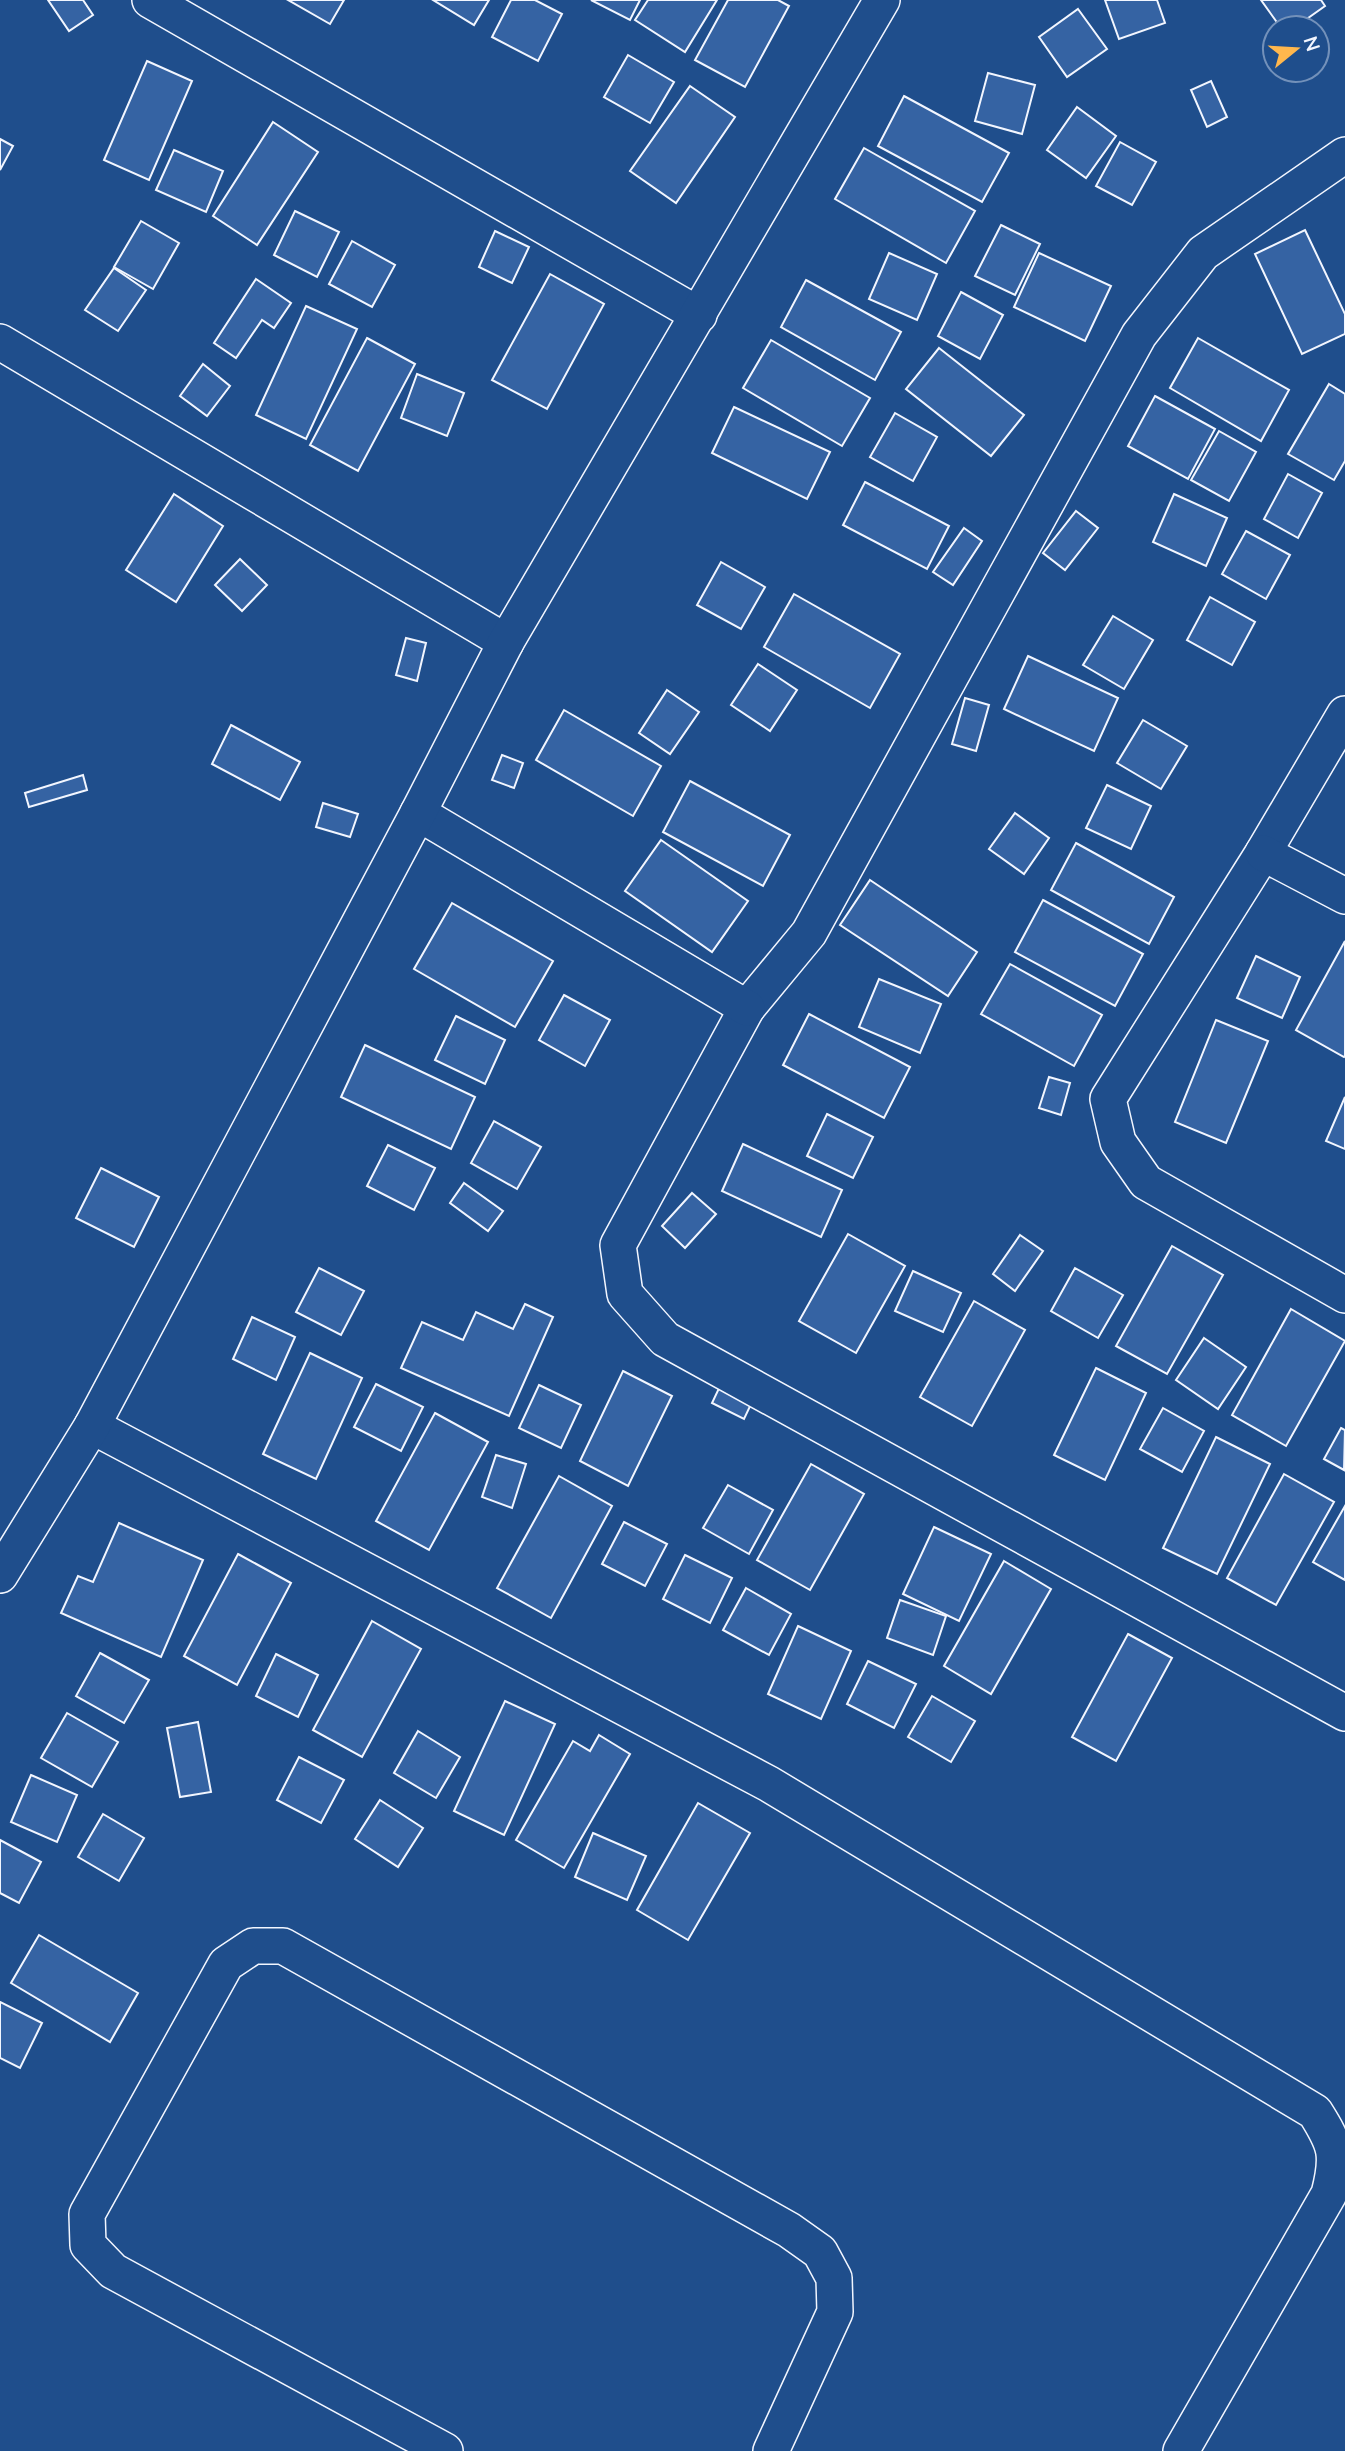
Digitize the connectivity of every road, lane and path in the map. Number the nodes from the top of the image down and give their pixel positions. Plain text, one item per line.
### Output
1 (150, 0) edge
2 (882, 0) edge
3 (1345, 155) edge
4 (699, 315) junction
5 (0, 342) edge
6 (506, 642) junction
7 (1345, 714) edge
8 (418, 813) junction
9 (1264, 853) junction
10 (1345, 896) edge
11 (747, 1009) junction
12 (1345, 1295) edge
13 (92, 1426) junction
14 (0, 1575) edge
15 (1345, 1713) edge
16 (446, 2451) edge
17 (771, 2451) edge
18 (1181, 2451) edge

1 - 4 street
2 - 4 street
3 - 11 street
4 - 6 street
5 - 6 street
6 - 8 street
7 - 9 street
8 - 11 street
8 - 13 street
9 - 10 street
9 - 12 street
11 - 15 street
13 - 14 street
13 - 18 street
16 - 17 street

